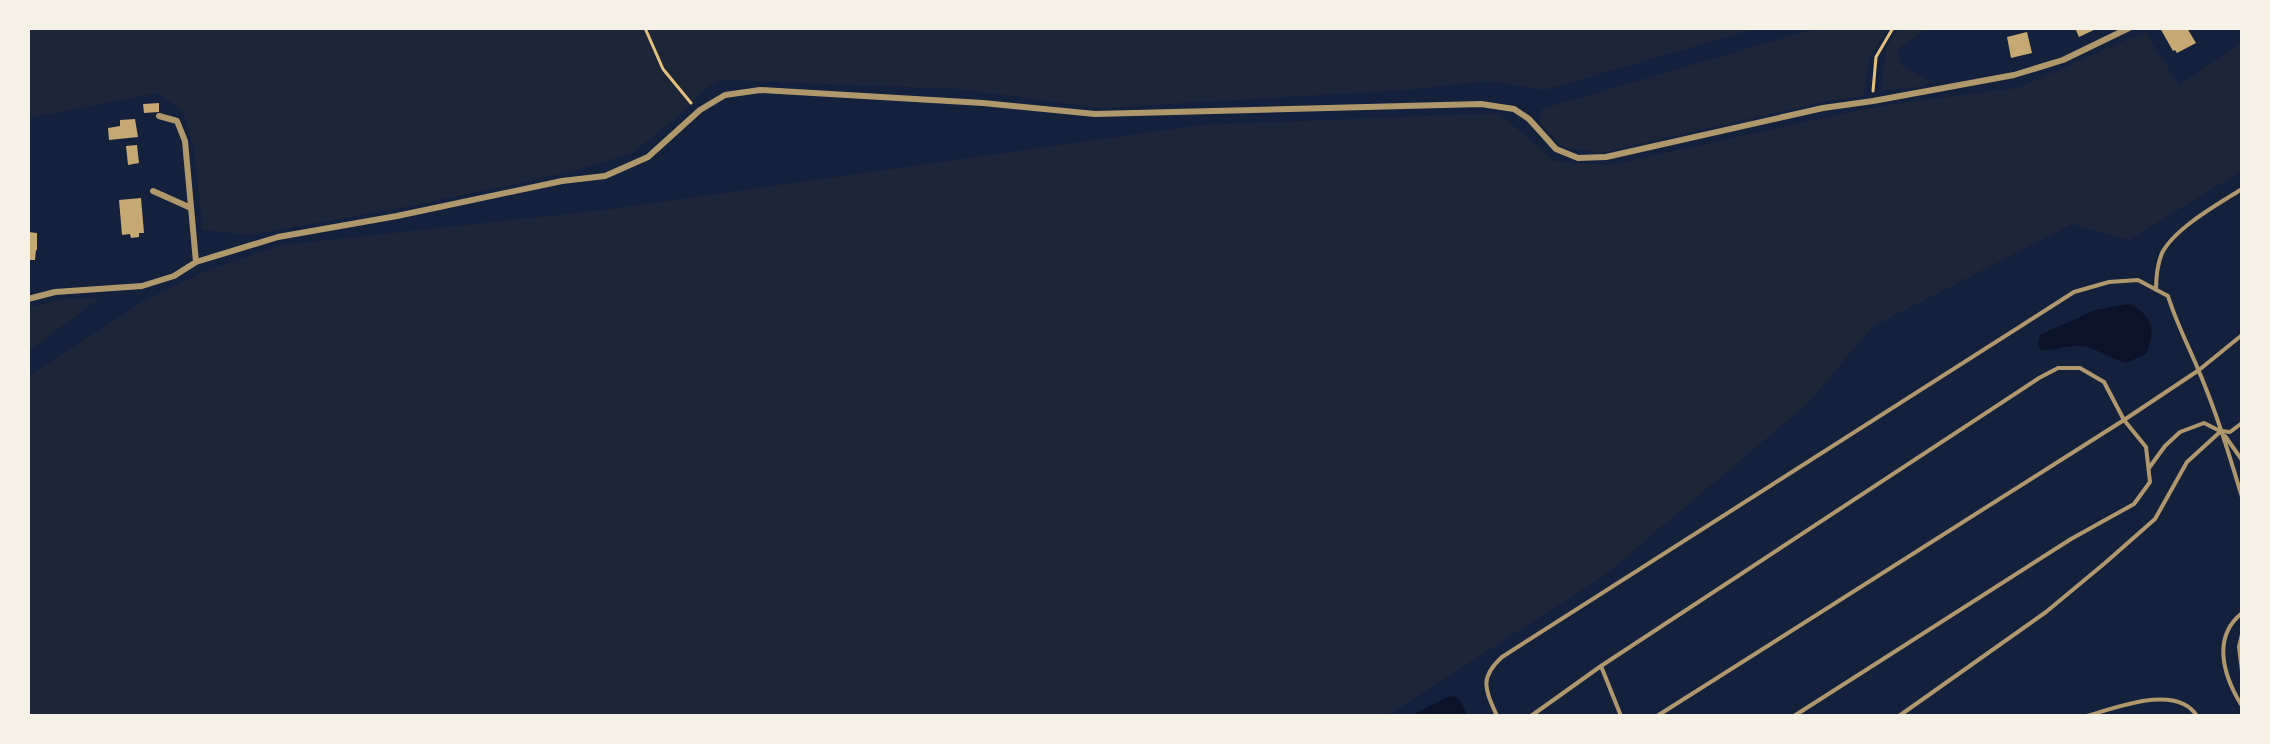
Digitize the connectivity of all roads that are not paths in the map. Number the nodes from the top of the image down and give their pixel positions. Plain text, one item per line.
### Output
1 (2129, 28) edge
2 (159, 116) dead end
3 (2241, 189) edge
4 (153, 191) dead end
5 (191, 207) junction
6 (196, 262) junction
7 (2156, 290) junction
8 (28, 299) edge
9 (2241, 335) edge
10 (2199, 370) junction
11 (2124, 420) junction
12 (2241, 423) edge
13 (2221, 431) junction
14 (2241, 460) edge
15 (2148, 469) junction
16 (2241, 498) edge
17 (2241, 613) edge
18 (2241, 633) edge
19 (1601, 666) junction
20 (2241, 671) edge
21 (2241, 706) edge
22 (1497, 716) edge
23 (1531, 716) edge
24 (1621, 716) edge
25 (1657, 716) edge
26 (1794, 716) edge
27 (1899, 716) edge
28 (2087, 716) edge
29 (2197, 716) edge

1 - 6 street
2 - 5 street
3 - 7 lane
4 - 5 street
5 - 6 street
6 - 8 street
7 - 10 lane
7 - 22 lane
9 - 10 lane
10 - 11 lane
10 - 13 lane
11 - 15 lane
11 - 19 lane
11 - 25 lane
12 - 13 lane
13 - 14 lane
13 - 15 lane
13 - 16 lane
13 - 27 lane
15 - 26 lane
17 - 21 lane
18 - 20 lane
19 - 23 lane
19 - 24 lane
28 - 29 lane

